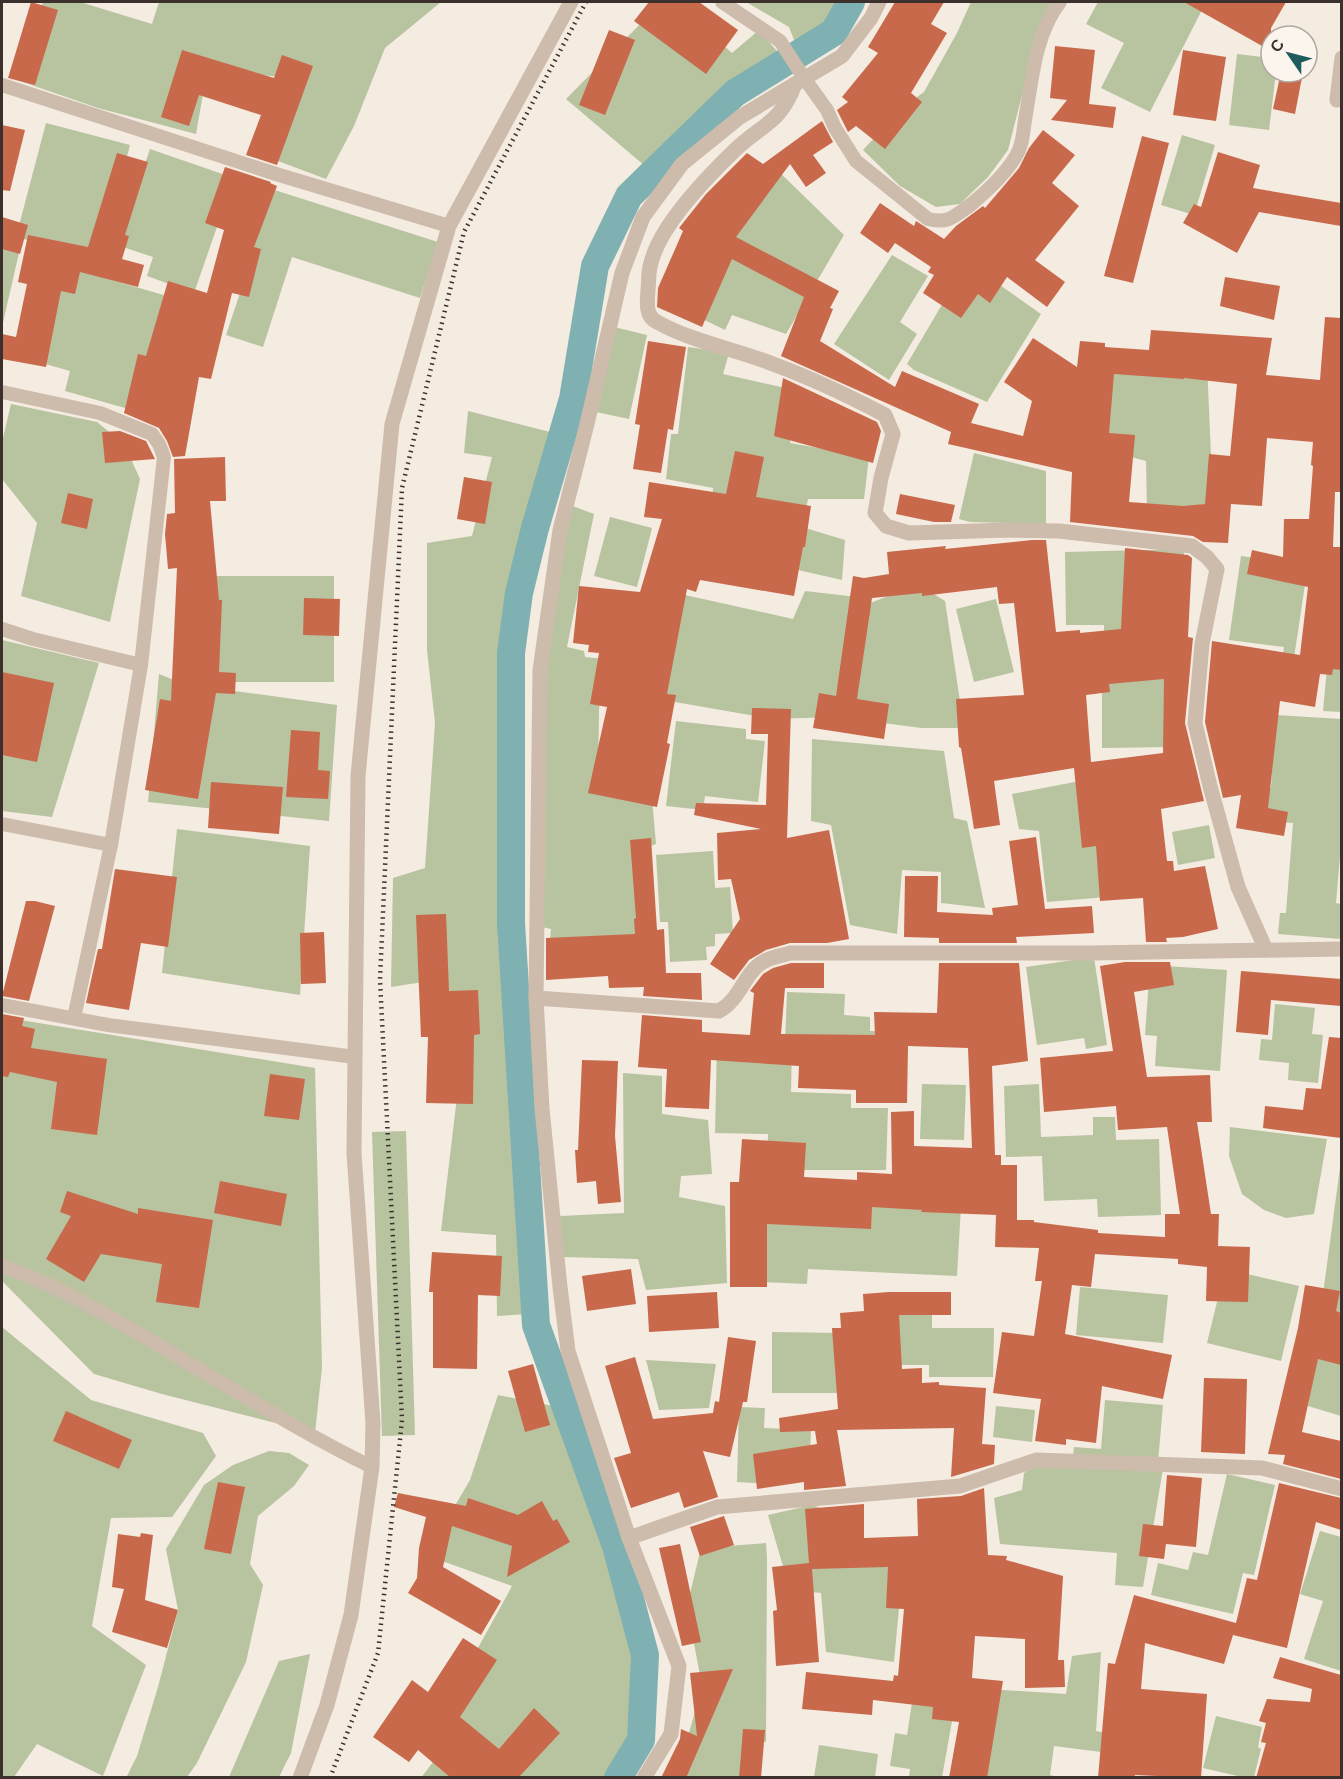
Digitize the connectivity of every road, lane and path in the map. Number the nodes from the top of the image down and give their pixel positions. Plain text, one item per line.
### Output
1 (571, 2) edge
2 (722, 2) edge
3 (879, 2) edge
4 (1060, 2) edge
5 (1341, 58) edge
6 (799, 78) junction
7 (2, 85) edge
8 (1337, 100) dead end
9 (449, 226) junction
10 (2, 392) edge
11 (2, 629) edge
12 (141, 665) junction
13 (2, 824) edge
14 (111, 845) junction
15 (1341, 949) edge
16 (1266, 950) junction
17 (536, 998) junction
18 (2, 1005) edge
19 (74, 1018) junction
20 (355, 1057) junction
21 (2, 1266) edge
22 (372, 1467) junction
23 (1341, 1489) edge
24 (629, 1538) junction
25 (300, 1778) edge
26 (644, 1778) edge

1 - 9 street
2 - 6 lane
3 - 6 street
4 - 6 lane
5 - 8 street
6 - 16 street
6 - 17 street
7 - 9 lane
9 - 20 street
10 - 12 lane
11 - 12 lane
12 - 14 lane
13 - 14 lane
14 - 19 lane
15 - 16 street
16 - 17 street
17 - 24 street
18 - 19 lane
19 - 20 lane
20 - 22 street
21 - 22 lane
22 - 25 street
23 - 24 street
24 - 26 street

